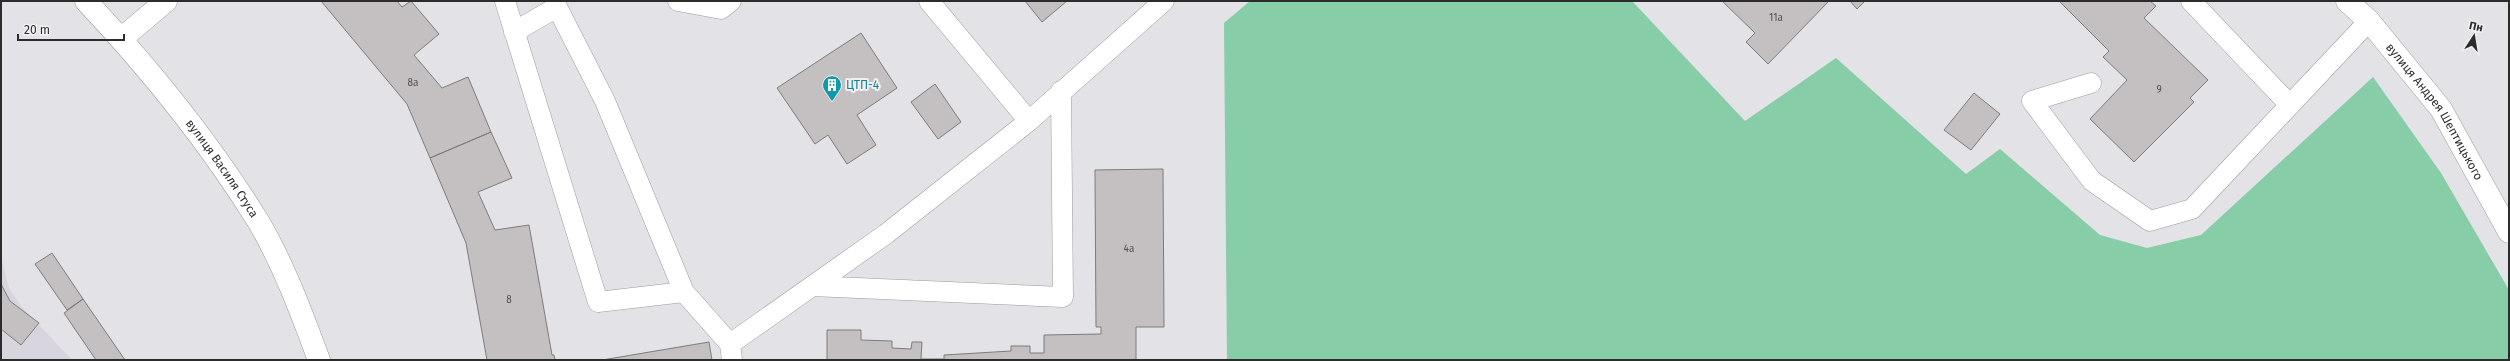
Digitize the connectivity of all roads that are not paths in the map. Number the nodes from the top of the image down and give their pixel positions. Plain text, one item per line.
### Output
1 (86, 1) edge
2 (166, 1) edge
3 (505, 1) edge
4 (678, 1) edge
5 (731, 1) edge
6 (929, 1) edge
7 (1164, 1) edge
8 (2191, 1) edge
9 (2347, 1) edge
10 (2369, 21) junction
11 (514, 32) junction
12 (121, 38) junction
13 (2091, 83) dead end
14 (1061, 91) junction
15 (2290, 105) junction
16 (1028, 120) junction
17 (2509, 232) edge
18 (812, 286) junction
19 (684, 292) junction
20 (731, 352) edge
21 (319, 360) edge

1 - 12 street, вулиця Василя Стуса
2 - 12 street
3 - 11 lane
4 - 5 lane
6 - 16 lane
7 - 14 lane
8 - 15 lane
9 - 10 street, вулиця Андрея Шептицького
10 - 15 lane
10 - 17 street, вулиця Андрея Шептицького
11 - 19 lane
11 - 19 lane
12 - 21 street, вулиця Василя Стуса
13 - 15 lane
14 - 16 lane
14 - 18 lane
16 - 18 lane
18 - 20 lane
19 - 20 lane

